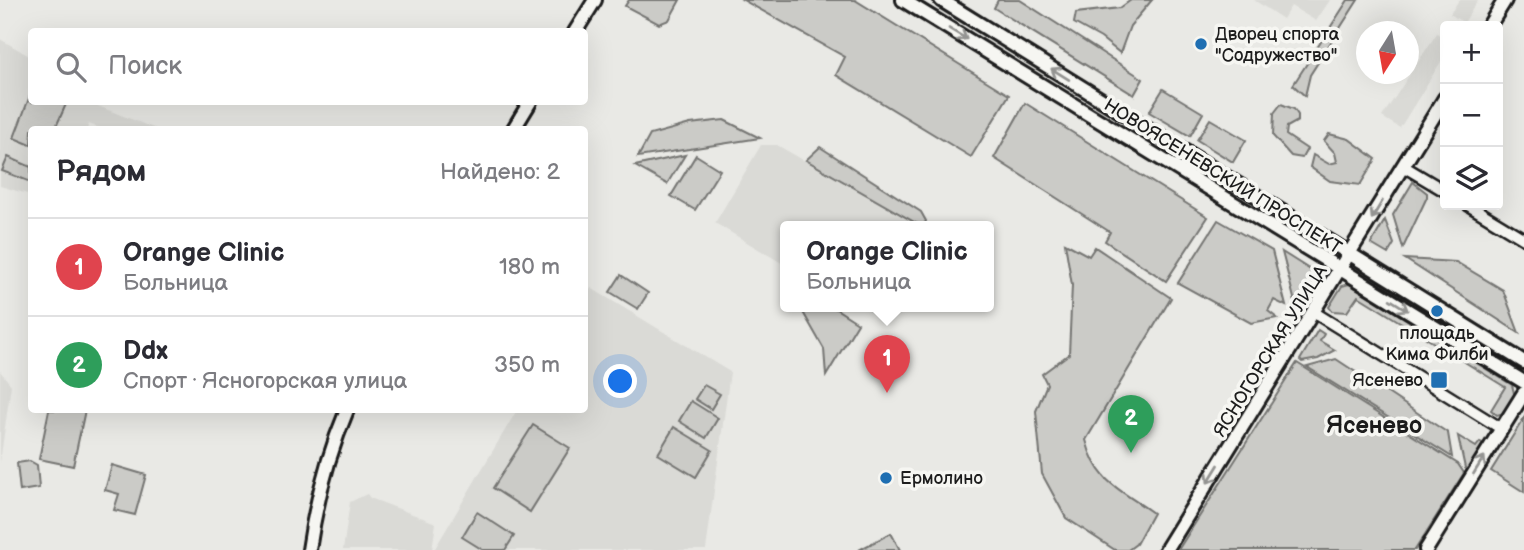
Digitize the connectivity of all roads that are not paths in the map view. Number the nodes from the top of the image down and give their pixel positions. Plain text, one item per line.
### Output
1 (595, 0) edge
2 (903, 0) edge
3 (941, 0) edge
4 (1505, 0) edge
5 (1492, 21) edge
6 (578, 28) edge
7 (528, 105) edge
8 (1440, 106) edge
9 (515, 126) edge
10 (1403, 166) junction
11 (1440, 188) edge
12 (1476, 210) edge
13 (1524, 239) edge
14 (1351, 254) junction
15 (1341, 270) junction
16 (1315, 313) junction
17 (1524, 362) edge
18 (1524, 382) edge
19 (1524, 393) edge
20 (346, 413) edge
21 (1502, 429) junction
22 (309, 550) edge
23 (1166, 550) edge
24 (1426, 550) edge

1 - 6 main road
2 -> 15 main road, НОВОЯСЕНЕВСКИЙ ПРОСПЕКТ
14 -> 3 main road, НОВОЯСЕНЕВСКИЙ ПРОСПЕКТ
4 - 5 main road
7 - 9 main road
8 - 10 main road, ЯСНОГОРСКАЯ УЛИЦА
10 - 11 street
10 -> 14 main road, ЯСНОГОРСКАЯ УЛИЦА
12 - 13 street
14 - 15 main road, ЯСНОГОРСКАЯ УЛИЦА
14 - 17 main road, НОВОЯСЕНЕВСКИЙ ПРОСПЕКТ
15 - 16 main road, ЯСНОГОРСКАЯ УЛИЦА
15 -> 18 main road, НОВОЯСЕНЕВСКИЙ ПРОСПЕКТ
16 - 21 street
16 -> 23 main road, ЯСНОГОРСКАЯ УЛИЦА
19 - 21 main road
20 - 22 main road
24 -> 21 main road

